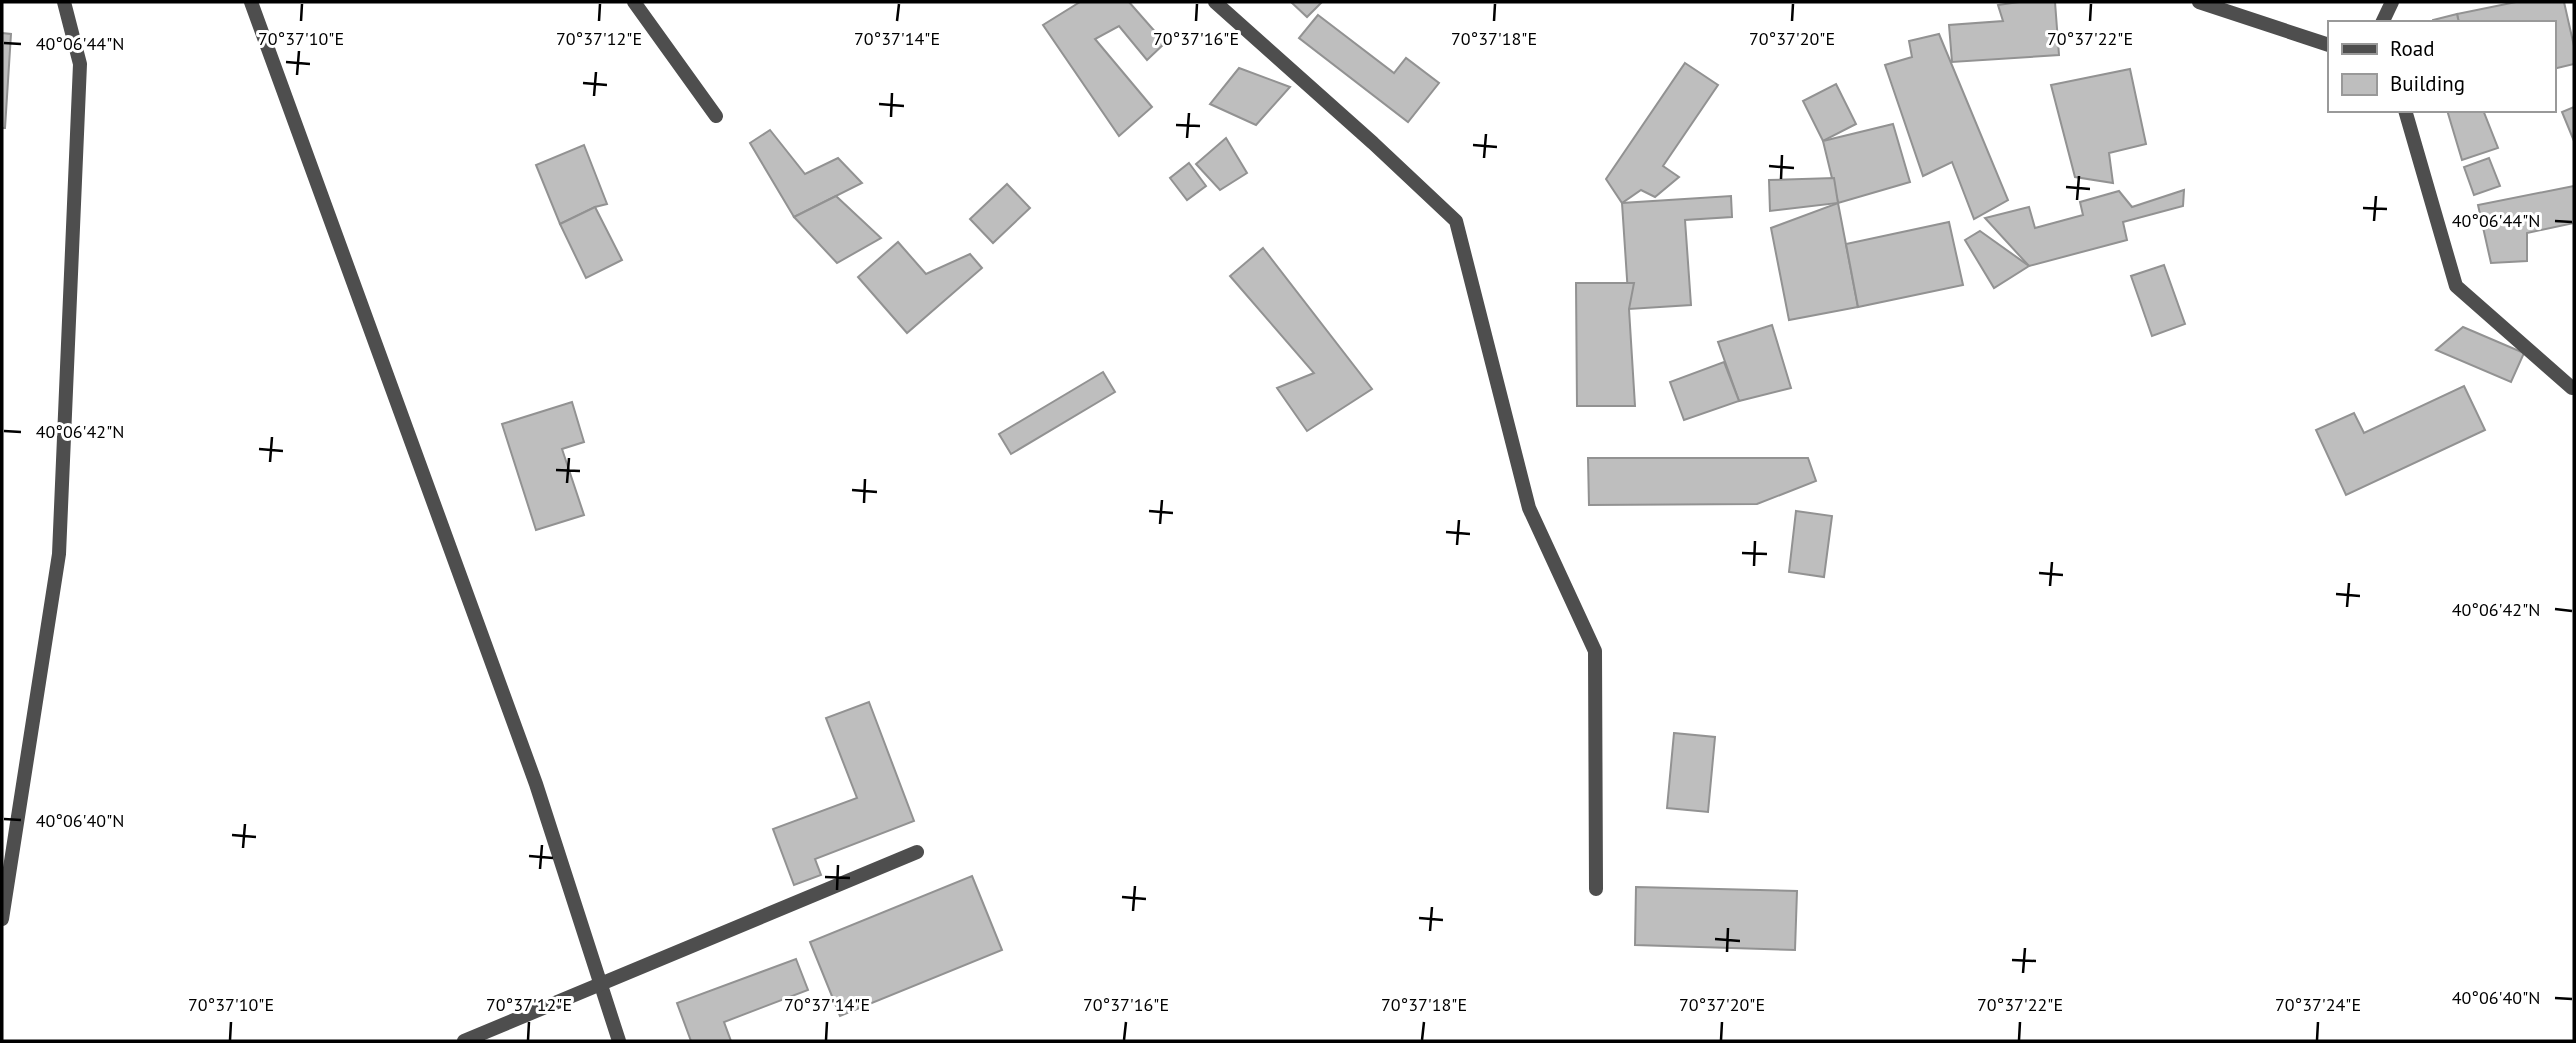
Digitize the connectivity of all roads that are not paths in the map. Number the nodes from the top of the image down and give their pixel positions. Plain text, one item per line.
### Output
1 (64, 2) edge
2 (251, 2) edge
3 (634, 2) edge
4 (1214, 2) edge
5 (2199, 2) edge
6 (2392, 2) edge
7 (2383, 21) edge
8 (2328, 45) edge
9 (2406, 112) edge
10 (716, 116) dead end
11 (2572, 388) dead end
12 (917, 852) dead end
13 (1596, 889) dead end
14 (2, 919) edge
15 (602, 986) junction
16 (464, 1041) edge
17 (619, 1041) edge

1 - 14 street
2 - 15 street
3 - 10 street
4 - 13 street
5 - 8 street
6 - 7 street
9 - 11 street
12 - 15 street
15 - 16 street
15 - 17 street

